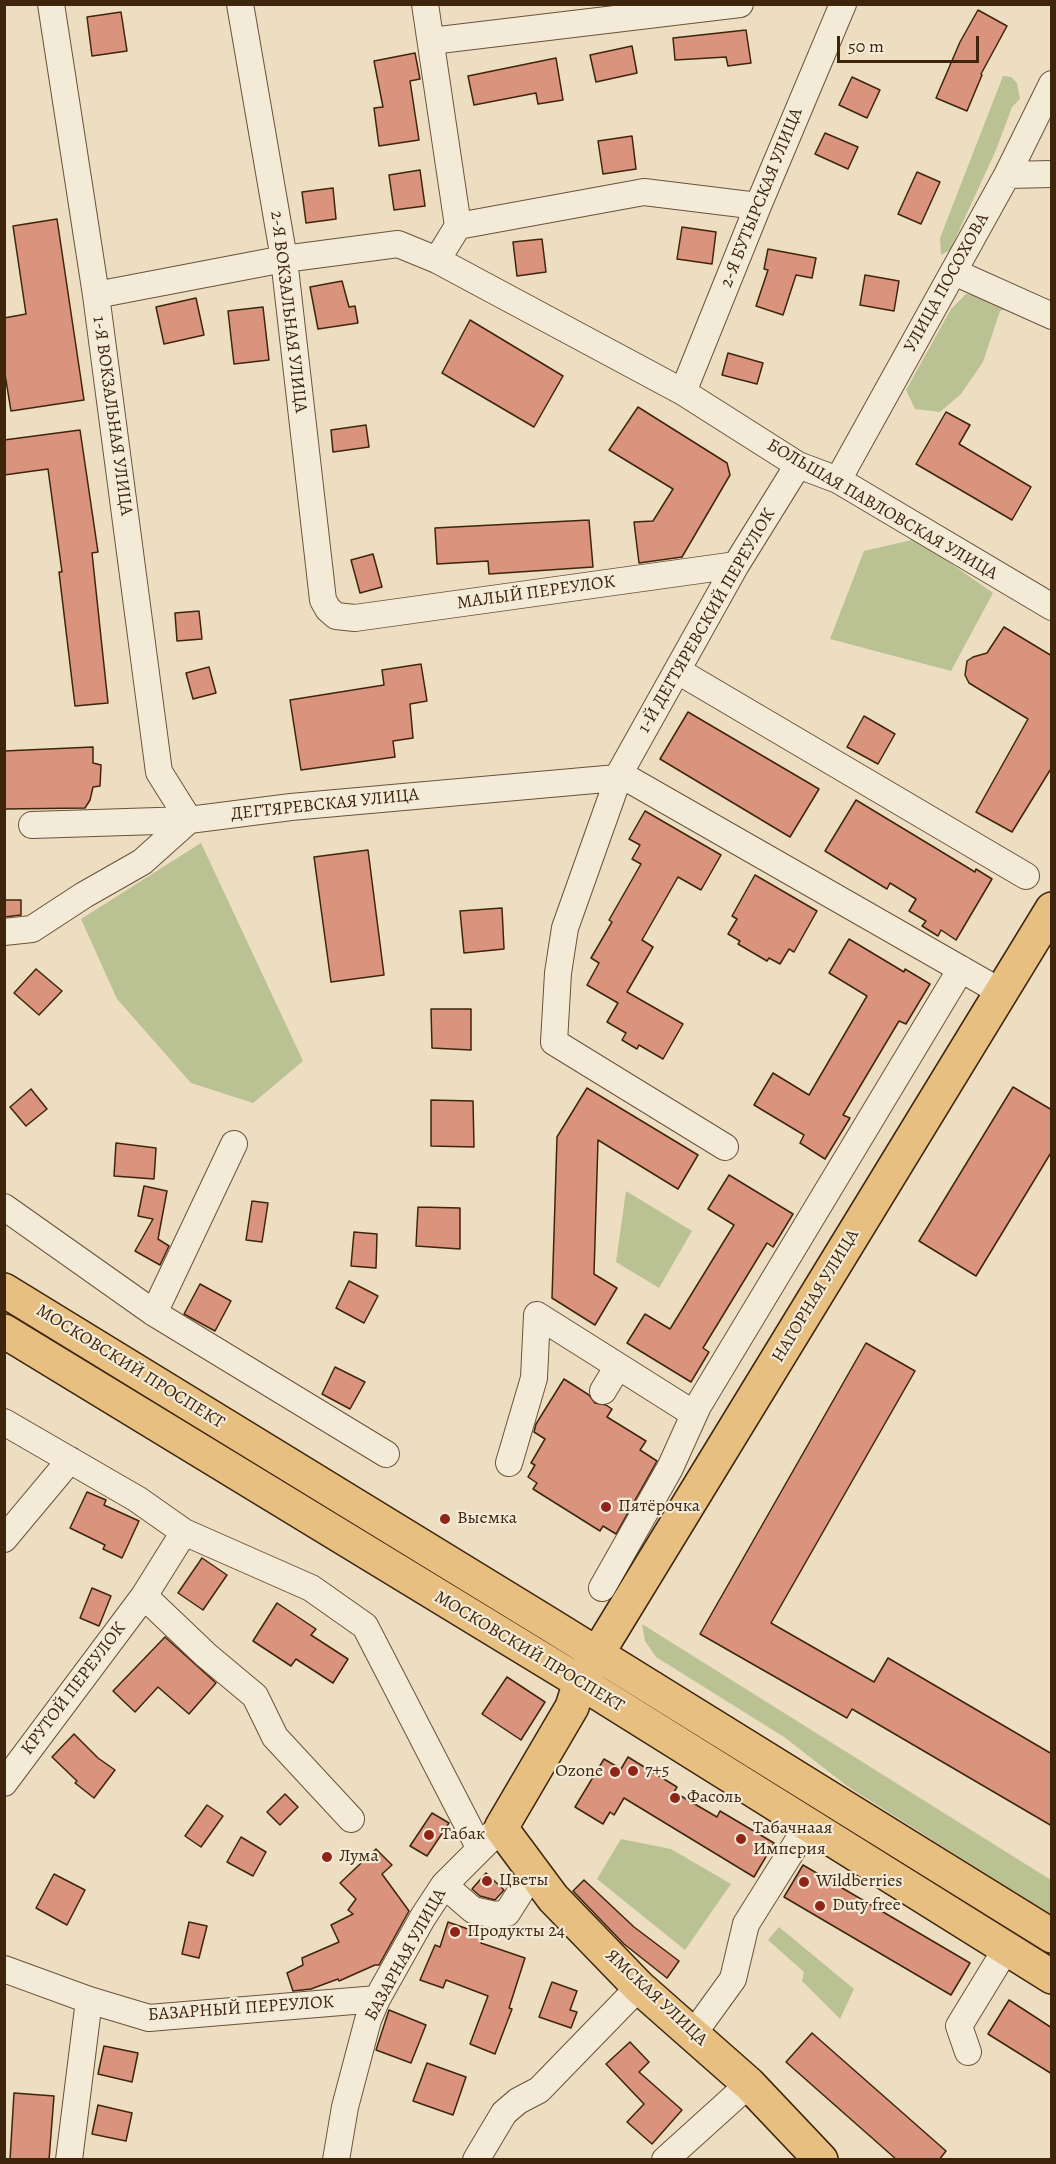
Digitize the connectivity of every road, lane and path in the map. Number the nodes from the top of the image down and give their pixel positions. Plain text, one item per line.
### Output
1 (51, 4) edge
2 (240, 4) edge
3 (425, 4) edge
4 (740, 4) edge
5 (843, 4) edge
6 (431, 41) junction
7 (1052, 84) edge
8 (1052, 174) edge
9 (1007, 175) junction
10 (758, 206) junction
11 (459, 226) junction
12 (284, 259) junction
13 (437, 260) junction
14 (954, 272) junction
15 (96, 296) junction
16 (1052, 316) edge
17 (683, 392) junction
18 (798, 465) junction
19 (838, 480) junction
20 (736, 564) junction
21 (1052, 608) edge
22 (336, 616) joint
23 (678, 671) junction
24 (618, 778) junction
25 (189, 820) junction
26 (32, 825) dead end
27 (1026, 876) dead end
28 (1052, 909) edge
29 (4, 932) edge
30 (961, 969) junction
31 (1001, 992) junction
32 (234, 1144) dead end
33 (725, 1147) dead end
34 (4, 1207) edge
35 (4, 1290) edge
36 (154, 1313) junction
37 (4, 1331) edge
38 (618, 1366) junction
39 (603, 1391) dead end
40 (694, 1414) junction
41 (4, 1422) edge
42 (386, 1454) dead end
43 (70, 1460) junction
44 (509, 1462) dead end
45 (670, 1468) junction
46 (700, 1485) junction
47 (184, 1532) junction
48 (4, 1539) edge
49 (602, 1588) dead end
50 (144, 1596) junction
51 (597, 1654) junction
52 (580, 1682) junction
53 (4, 1783) edge
54 (351, 1819) dead end
55 (808, 1825) junction
56 (501, 1828) junction
57 (533, 1872) junction
58 (444, 1885) junction
59 (1052, 1936) edge
60 (1006, 1949) junction
61 (4, 1969) edge
62 (1052, 1977) edge
63 (639, 1987) junction
64 (377, 1999) junction
65 (89, 2000) junction
66 (694, 2033) junction
67 (968, 2052) dead end
68 (749, 2084) junction
69 (69, 2160) edge
70 (336, 2160) edge
71 (476, 2160) edge
72 (665, 2160) edge
73 (821, 2160) edge

1 - 15 street, 1-Я ВОКЗАЛЬНАЯ УЛИЦА
2 - 12 street, 2-Я ВОКЗАЛЬНАЯ УЛИЦА
3 - 6 street
4 - 6 street
5 - 10 street, 2-Я БУТЫРСКАЯ УЛИЦА
6 - 11 street
7 - 9 street, УЛИЦА ПОСОХОВА
8 - 9 street
9 - 14 street, УЛИЦА ПОСОХОВА
10 - 11 street
10 - 17 street, 2-Я БУТЫРСКАЯ УЛИЦА
11 - 13 street
12 - 13 street, БОЛЬШАЯ ПАВЛОВСКАЯ УЛИЦА
12 - 15 street, БОЛЬШАЯ ПАВЛОВСКАЯ УЛИЦА
12 - 22 street, 2-Я ВОКЗАЛЬНАЯ УЛИЦА
13 - 17 street, БОЛЬШАЯ ПАВЛОВСКАЯ УЛИЦА
14 - 16 street
14 - 19 street, УЛИЦА ПОСОХОВА
15 - 25 street, 1-Я ВОКЗАЛЬНАЯ УЛИЦА
17 - 18 street, БОЛЬШАЯ ПАВЛОВСКАЯ УЛИЦА
18 - 19 street, БОЛЬШАЯ ПАВЛОВСКАЯ УЛИЦА
18 - 20 street, 1-Й ДЕГТЯРЕВСКИЙ ПЕРЕУЛОК
19 - 21 street, БОЛЬШАЯ ПАВЛОВСКАЯ УЛИЦА
20 - 22 street, МАЛЫЙ ПЕРЕУЛОК
20 - 23 street, 1-Й ДЕГТЯРЕВСКИЙ ПЕРЕУЛОК
23 - 24 street, 1-Й ДЕГТЯРЕВСКИЙ ПЕРЕУЛОК
23 - 27 street
24 - 25 street, ДЕГТЯРЕВСКАЯ УЛИЦА
24 - 30 street
24 - 33 street, 1-Й ДЕГТЯРЕВСКИЙ ПЕРЕУЛОК
25 - 26 street, ДЕГТЯРЕВСКАЯ УЛИЦА
25 - 29 street
28 - 31 main road, НАГОРНАЯ УЛИЦА
30 - 31 street
30 - 40 street
31 - 46 main road, НАГОРНАЯ УЛИЦА
32 - 36 street
34 - 36 street
35 - 51 main road, МОСКОВСКИЙ ПРОСПЕКТ
36 - 42 street
37 - 52 main road, МОСКОВСКИЙ ПРОСПЕКТ
38 - 39 street
38 - 40 street
38 - 44 street
40 - 45 street
41 - 43 street
43 - 47 street
43 - 48 street
45 - 46 street
45 - 49 street
46 - 51 main road, НАГОРНАЯ УЛИЦА
47 - 50 street, КРУТОЙ ПЕРЕУЛОК
47 - 56 street
50 - 53 street, КРУТОЙ ПЕРЕУЛОК
50 - 54 street
51 - 52 main road, НАГОРНАЯ УЛИЦА
51 - 59 main road, МОСКОВСКИЙ ПРОСПЕКТ
52 - 55 main road, МОСКОВСКИЙ ПРОСПЕКТ
52 - 56 main road, БАЗАРНАЯ УЛИЦА
55 - 60 main road, МОСКОВСКИЙ ПРОСПЕКТ
55 - 66 street
56 - 57 main road, ЯМСКАЯ УЛИЦА
56 - 58 street, БАЗАРНАЯ УЛИЦА
57 - 58 street
57 - 63 main road, ЯМСКАЯ УЛИЦА
58 - 64 street, БАЗАРНАЯ УЛИЦА
60 - 62 main road, МОСКОВСКИЙ ПРОСПЕКТ
60 - 67 street
61 - 65 street, БАЗАРНЫЙ ПЕРЕУЛОК
63 - 66 main road, ЯМСКАЯ УЛИЦА
63 - 71 street
64 - 65 street, БАЗАРНЫЙ ПЕРЕУЛОК
64 - 70 street, БАЗАРНАЯ УЛИЦА
65 - 69 street
66 - 68 main road, ЯМСКАЯ УЛИЦА
68 - 72 street
68 - 73 main road, ЯМСКАЯ УЛИЦА

